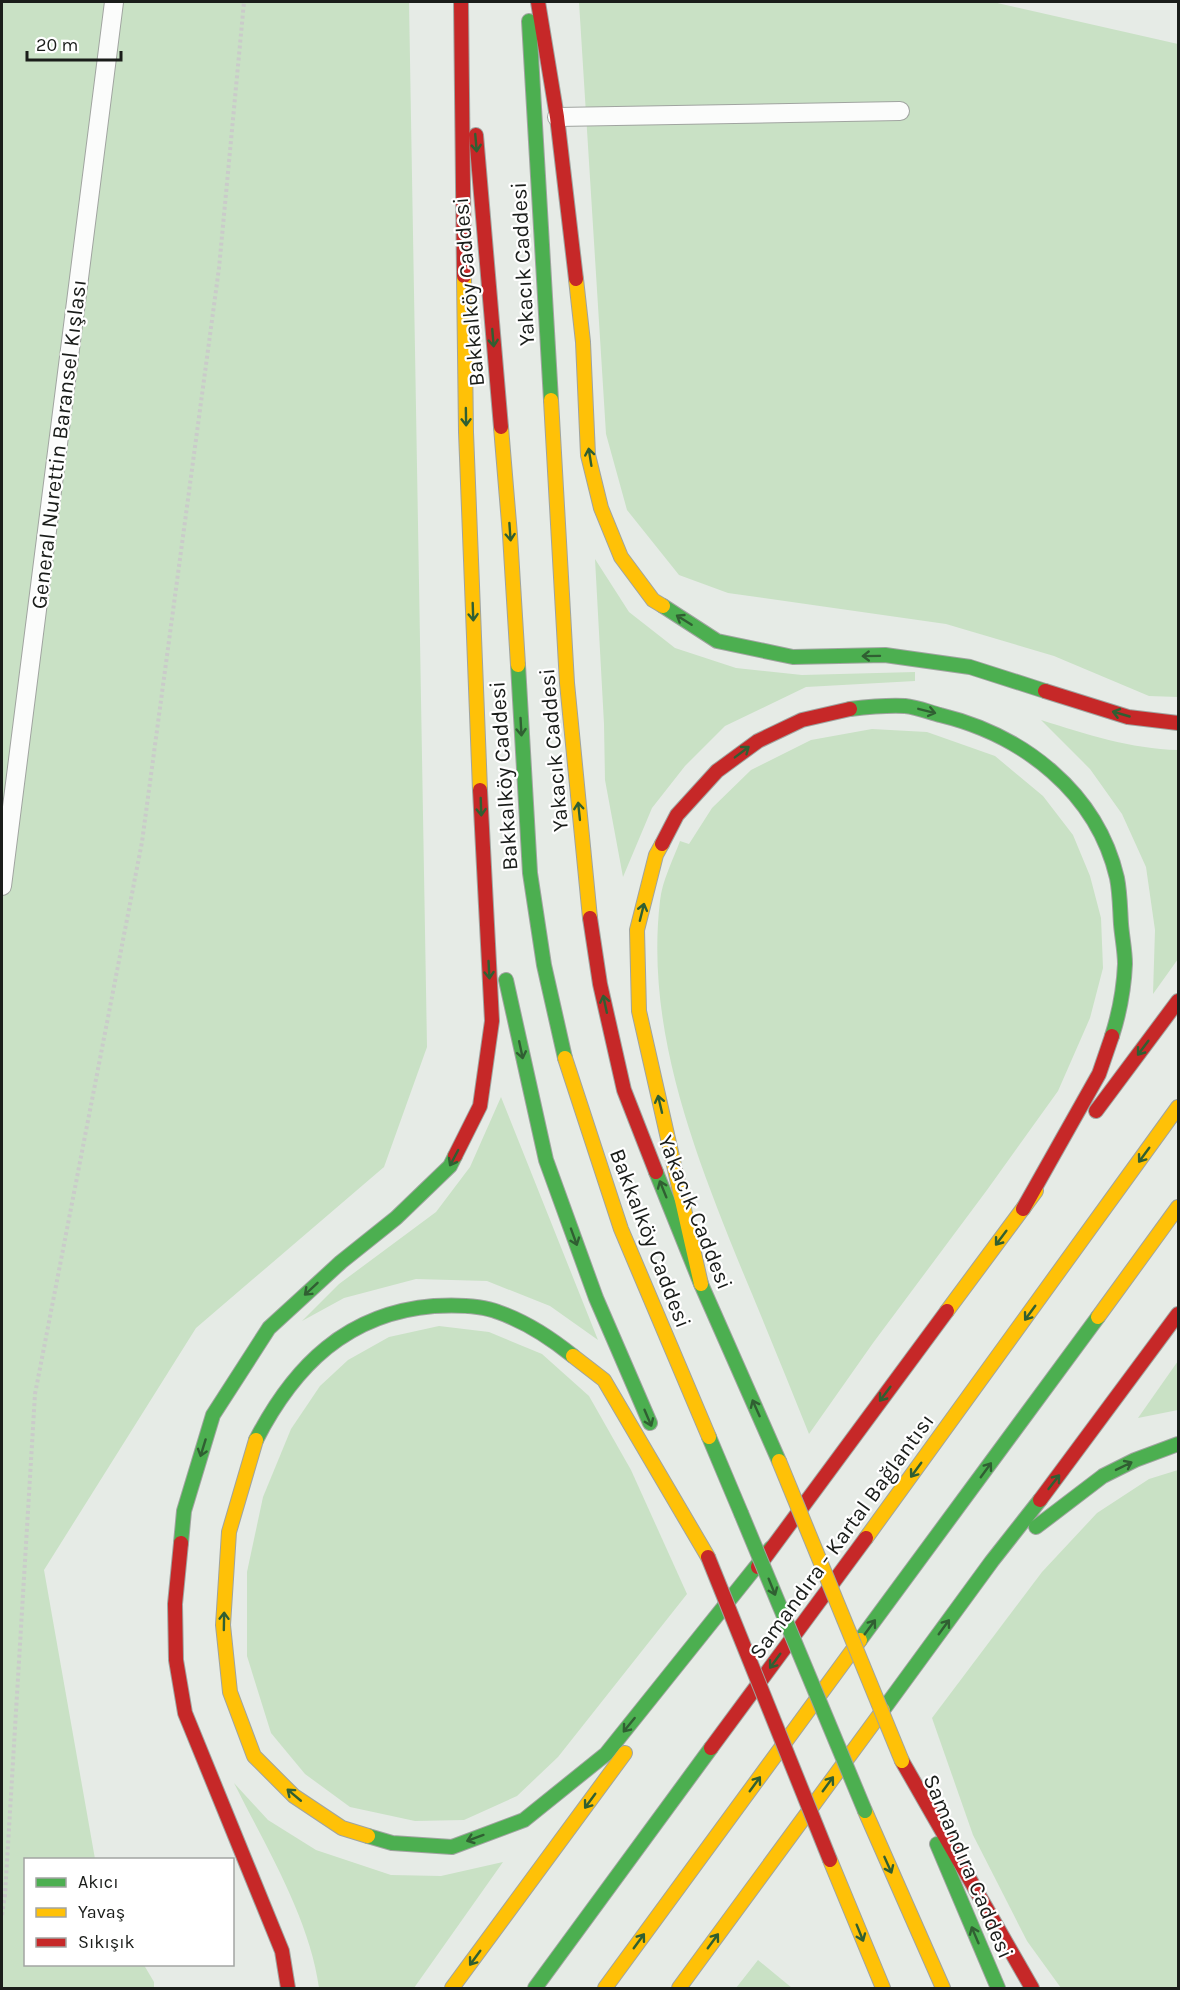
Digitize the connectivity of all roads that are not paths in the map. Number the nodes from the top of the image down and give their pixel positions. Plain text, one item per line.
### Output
1 (114, 2) edge
2 (463, 2) edge
3 (528, 2) edge
4 (538, 2) edge
5 (900, 111) dead end
6 (557, 117) junction
7 (1179, 723) edge
8 (483, 870) junction
9 (2, 886) edge
10 (1179, 1001) edge
11 (1179, 1107) edge
12 (1179, 1208) edge
13 (1023, 1209) junction
14 (701, 1284) junction
15 (1179, 1314) edge
16 (657, 1438) dead end
17 (1179, 1444) edge
18 (666, 1460) dead end
19 (771, 1548) junction
20 (708, 1557) junction
21 (992, 1561) junction
22 (902, 1761) junction
23 (288, 1989) edge
24 (452, 1989) edge
25 (535, 1989) edge
26 (605, 1989) edge
27 (679, 1989) edge
28 (883, 1989) edge
29 (943, 1989) edge
30 (998, 1989) edge
31 (1032, 1989) edge

1 - 9 lane, General Nurettin Baransel Kışlası
2 -> 8 main road
2 -> 29 main road, Bakkalköy Caddesi, bridge
14 -> 3 main road, Yakacık Caddesi
4 - 6 main road
5 - 6 lane
7 -> 6 main road
8 -> 16 main road
8 -> 23 main road
10 -> 13 main road
11 -> 25 main road, Samandıra - Kartal Bağlantısı
26 -> 12 main road
14 -> 13 main road
13 -> 19 main road
22 -> 14 main road, Yakacık Caddesi, bridge
21 -> 15 main road
21 -> 17 main road
18 - 20 main road
19 -> 20 main road
19 -> 24 main road
20 -> 28 main road, bridge
27 -> 21 main road
30 -> 22 main road, Samandıra Caddesi
22 - 31 main road

